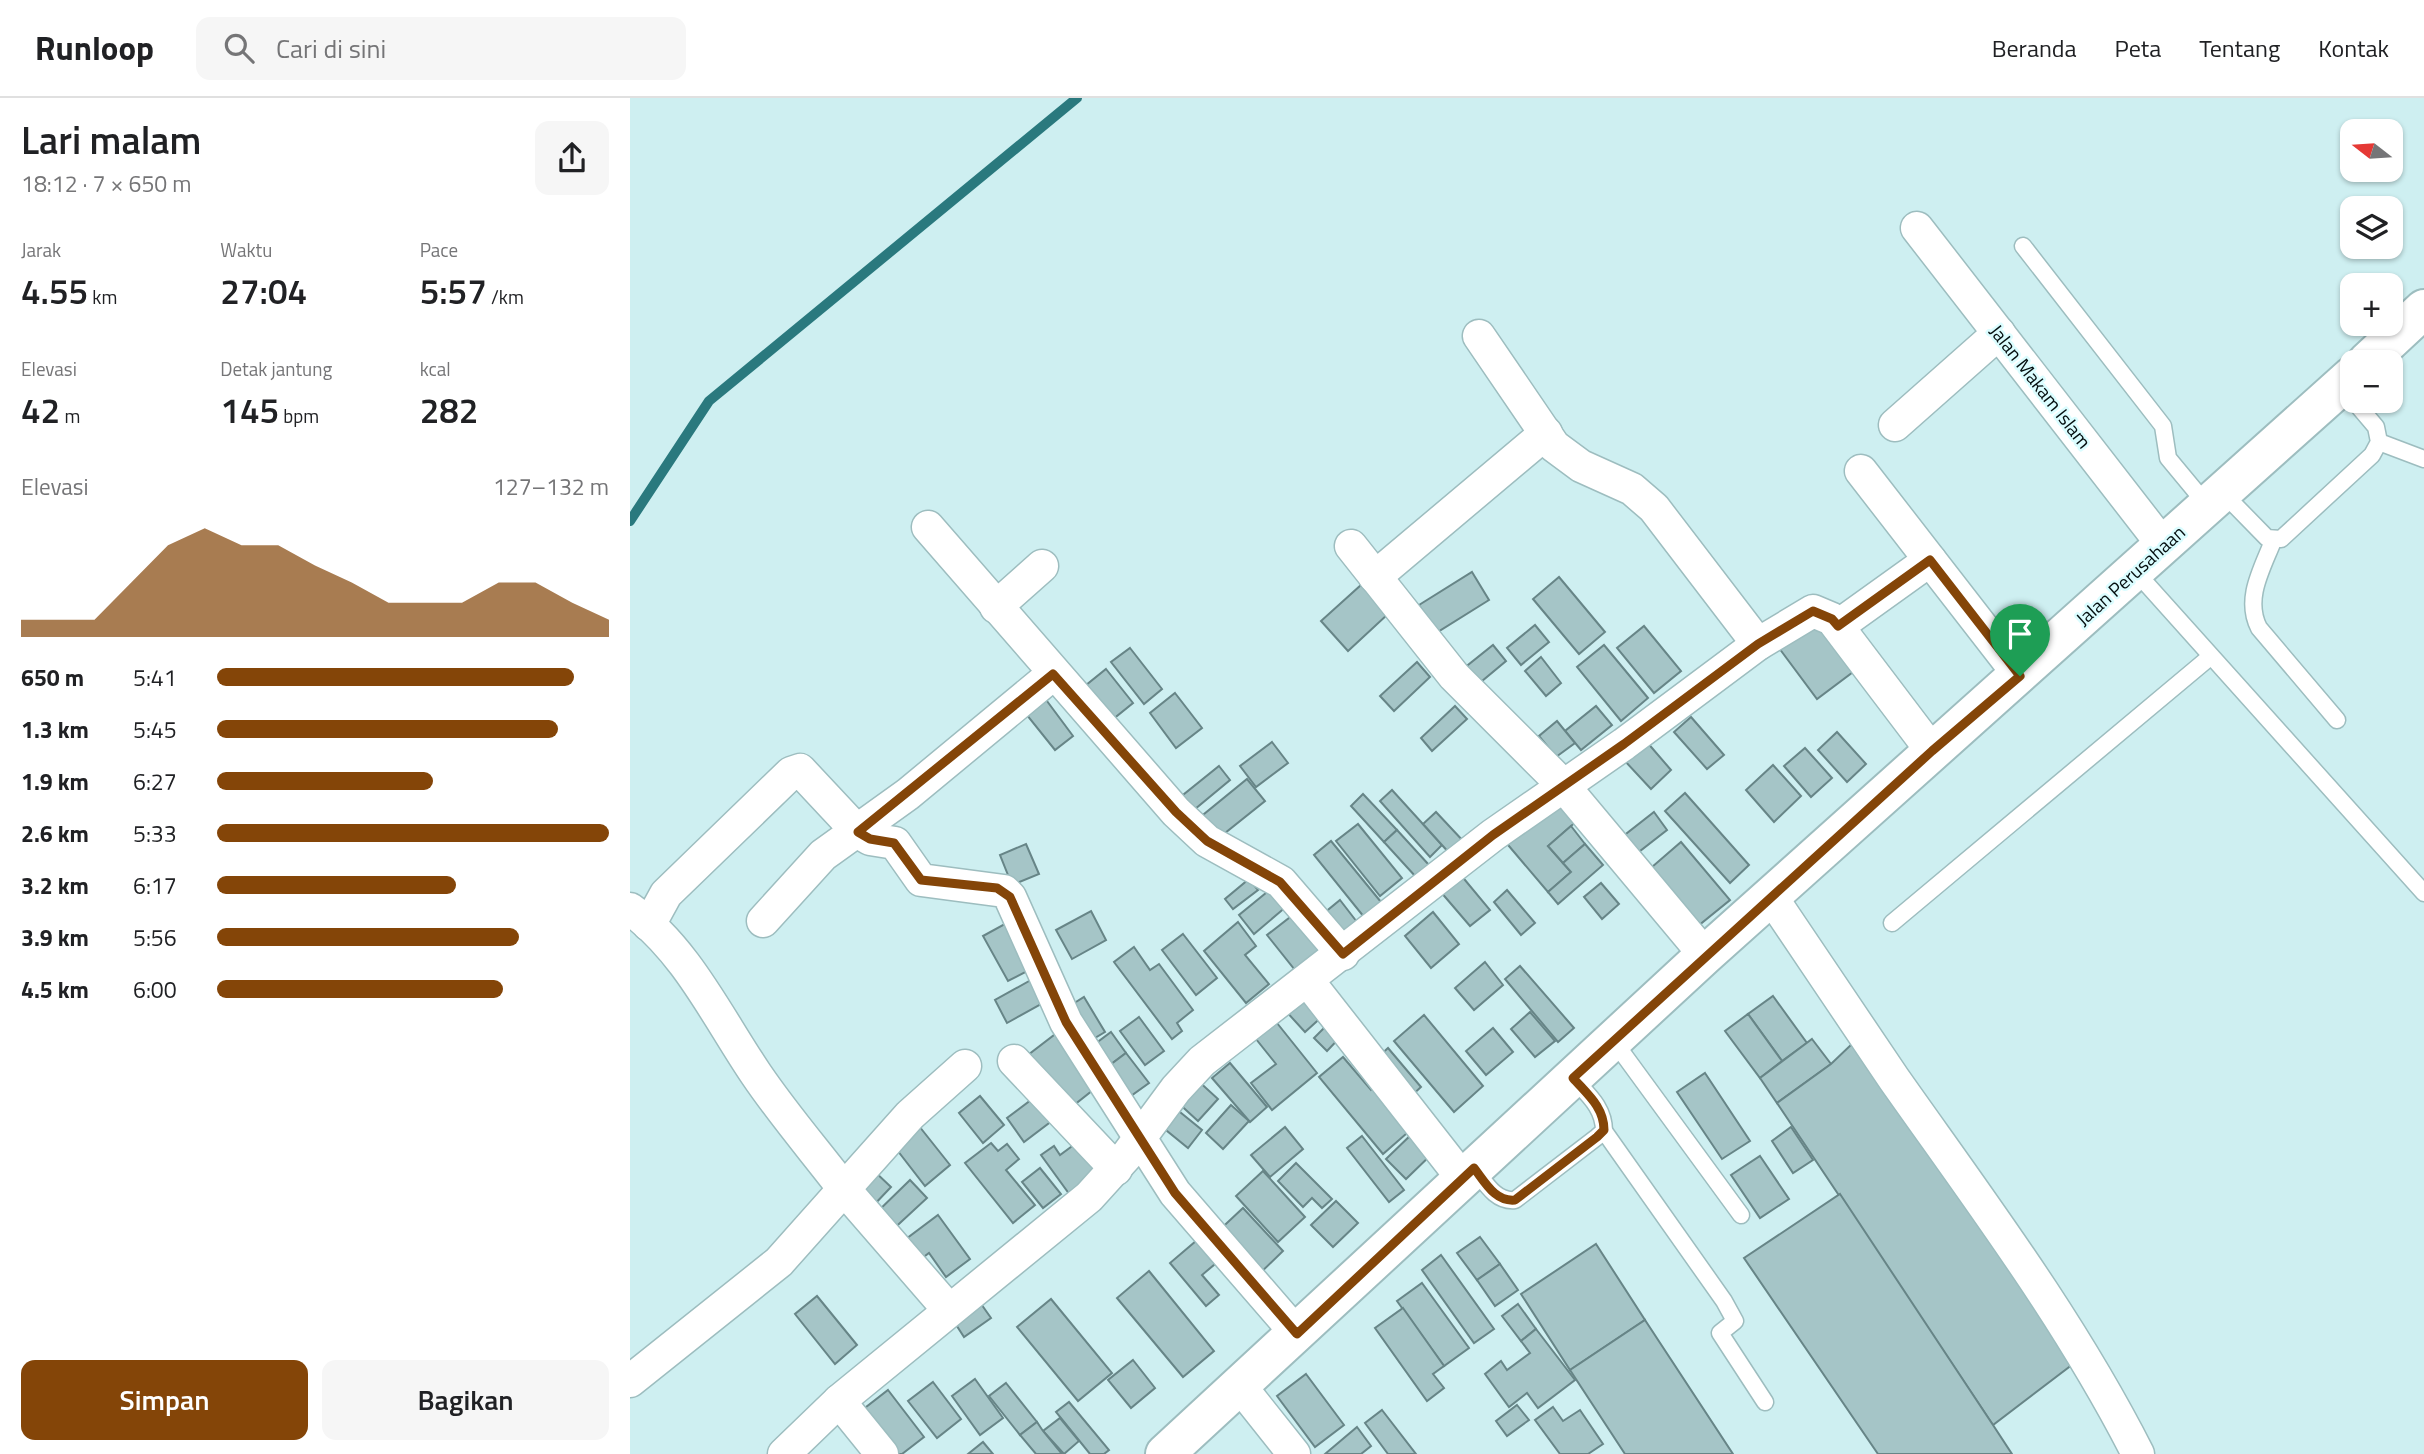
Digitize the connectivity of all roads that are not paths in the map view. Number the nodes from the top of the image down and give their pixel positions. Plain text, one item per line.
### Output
1 (1917, 228) dead end
2 (2023, 246) dead end
3 (2424, 309) edge
4 (1999, 333) junction
5 (1479, 336) dead end
6 (2385, 350) edge
7 (2340, 395) edge
8 (2369, 413) edge
9 (1895, 425) dead end
10 (1546, 433) junction
11 (2379, 442) junction
12 (2424, 459) edge
13 (1861, 471) dead end
14 (2215, 499) junction
15 (928, 527) dead end
16 (2273, 541) junction
17 (2163, 545) junction
18 (1351, 546) dead end
19 (1930, 560) junction
20 (1042, 566) dead end
21 (2133, 569) junction
22 (1375, 577) junction
23 (996, 607) junction
24 (1838, 626) junction
25 (1758, 644) junction
26 (2210, 657) junction
27 (1053, 674) junction
28 (2020, 676) junction
29 (2337, 720) dead end
30 (1932, 751) junction
31 (1562, 785) junction
32 (858, 832) junction
33 (2424, 893) edge
34 (1772, 898) junction
35 (640, 917) edge
36 (763, 921) dead end
37 (1892, 923) dead end
38 (1343, 954) junction
39 (1705, 955) junction
40 (1308, 981) junction
41 (1613, 1040) junction
42 (1014, 1061) dead end
43 (965, 1066) dead end
44 (1573, 1078) junction
45 (1604, 1130) junction
46 (1142, 1136) junction
47 (1116, 1169) junction
48 (1469, 1174) junction
49 (844, 1189) junction
50 (1741, 1215) dead end
51 (949, 1310) junction
52 (1297, 1334) junction
53 (630, 1381) edge
54 (1240, 1386) junction
55 (839, 1401) junction
56 (1765, 1402) dead end
57 (1182, 1448) edge
58 (784, 1454) edge
59 (882, 1454) edge
60 (1294, 1454) edge
61 (2137, 1454) edge

1 - 4 street, Jalan Makam Islam
2 - 14 lane
3 - 6 main road, Jalan Perusahaan
4 - 9 street
4 - 17 street, Jalan Makam Islam
5 - 10 street
7 - 14 main road, Jalan Perusahaan
8 - 11 lane
10 - 22 street
10 - 25 street
11 - 12 lane
11 - 16 lane
13 - 19 street
14 - 16 lane
14 - 17 main road, Jalan Perusahaan
15 - 23 street
16 - 29 lane
17 - 21 main road, Jalan Perusahaan
18 - 22 street
19 - 24 street
19 - 28 street
20 - 23 street
21 - 26 lane
21 - 28 main road, Jalan Perusahaan
22 - 31 street
23 - 27 street
24 - 25 street
24 - 30 street
25 - 31 street
26 - 33 lane
26 - 37 lane
27 - 32 street
27 - 38 street
28 - 30 main road, Jalan Perusahaan
30 - 34 main road, Jalan Perusahaan
31 - 38 street
31 - 39 street
32 - 35 street
32 - 36 street
32 - 46 street
34 - 39 main road, Jalan Perusahaan
34 - 61 street
35 - 49 street
38 - 40 street
39 - 41 main road, Jalan Perusahaan
40 - 46 street
40 - 48 street
41 - 44 main road, Jalan Perusahaan
41 - 50 lane
42 - 47 street
43 - 49 street
44 - 45 lane
44 - 48 main road, Jalan Perusahaan
45 - 48 lane
45 - 56 lane
46 - 47 street
46 - 52 street
47 - 51 street
48 - 52 main road, Jalan Perusahaan
49 - 51 street
49 - 53 street
51 - 55 street
52 - 54 main road, Jalan Perusahaan
54 - 57 main road, Jalan Perusahaan
54 - 60 street
55 - 58 street
55 - 59 street

